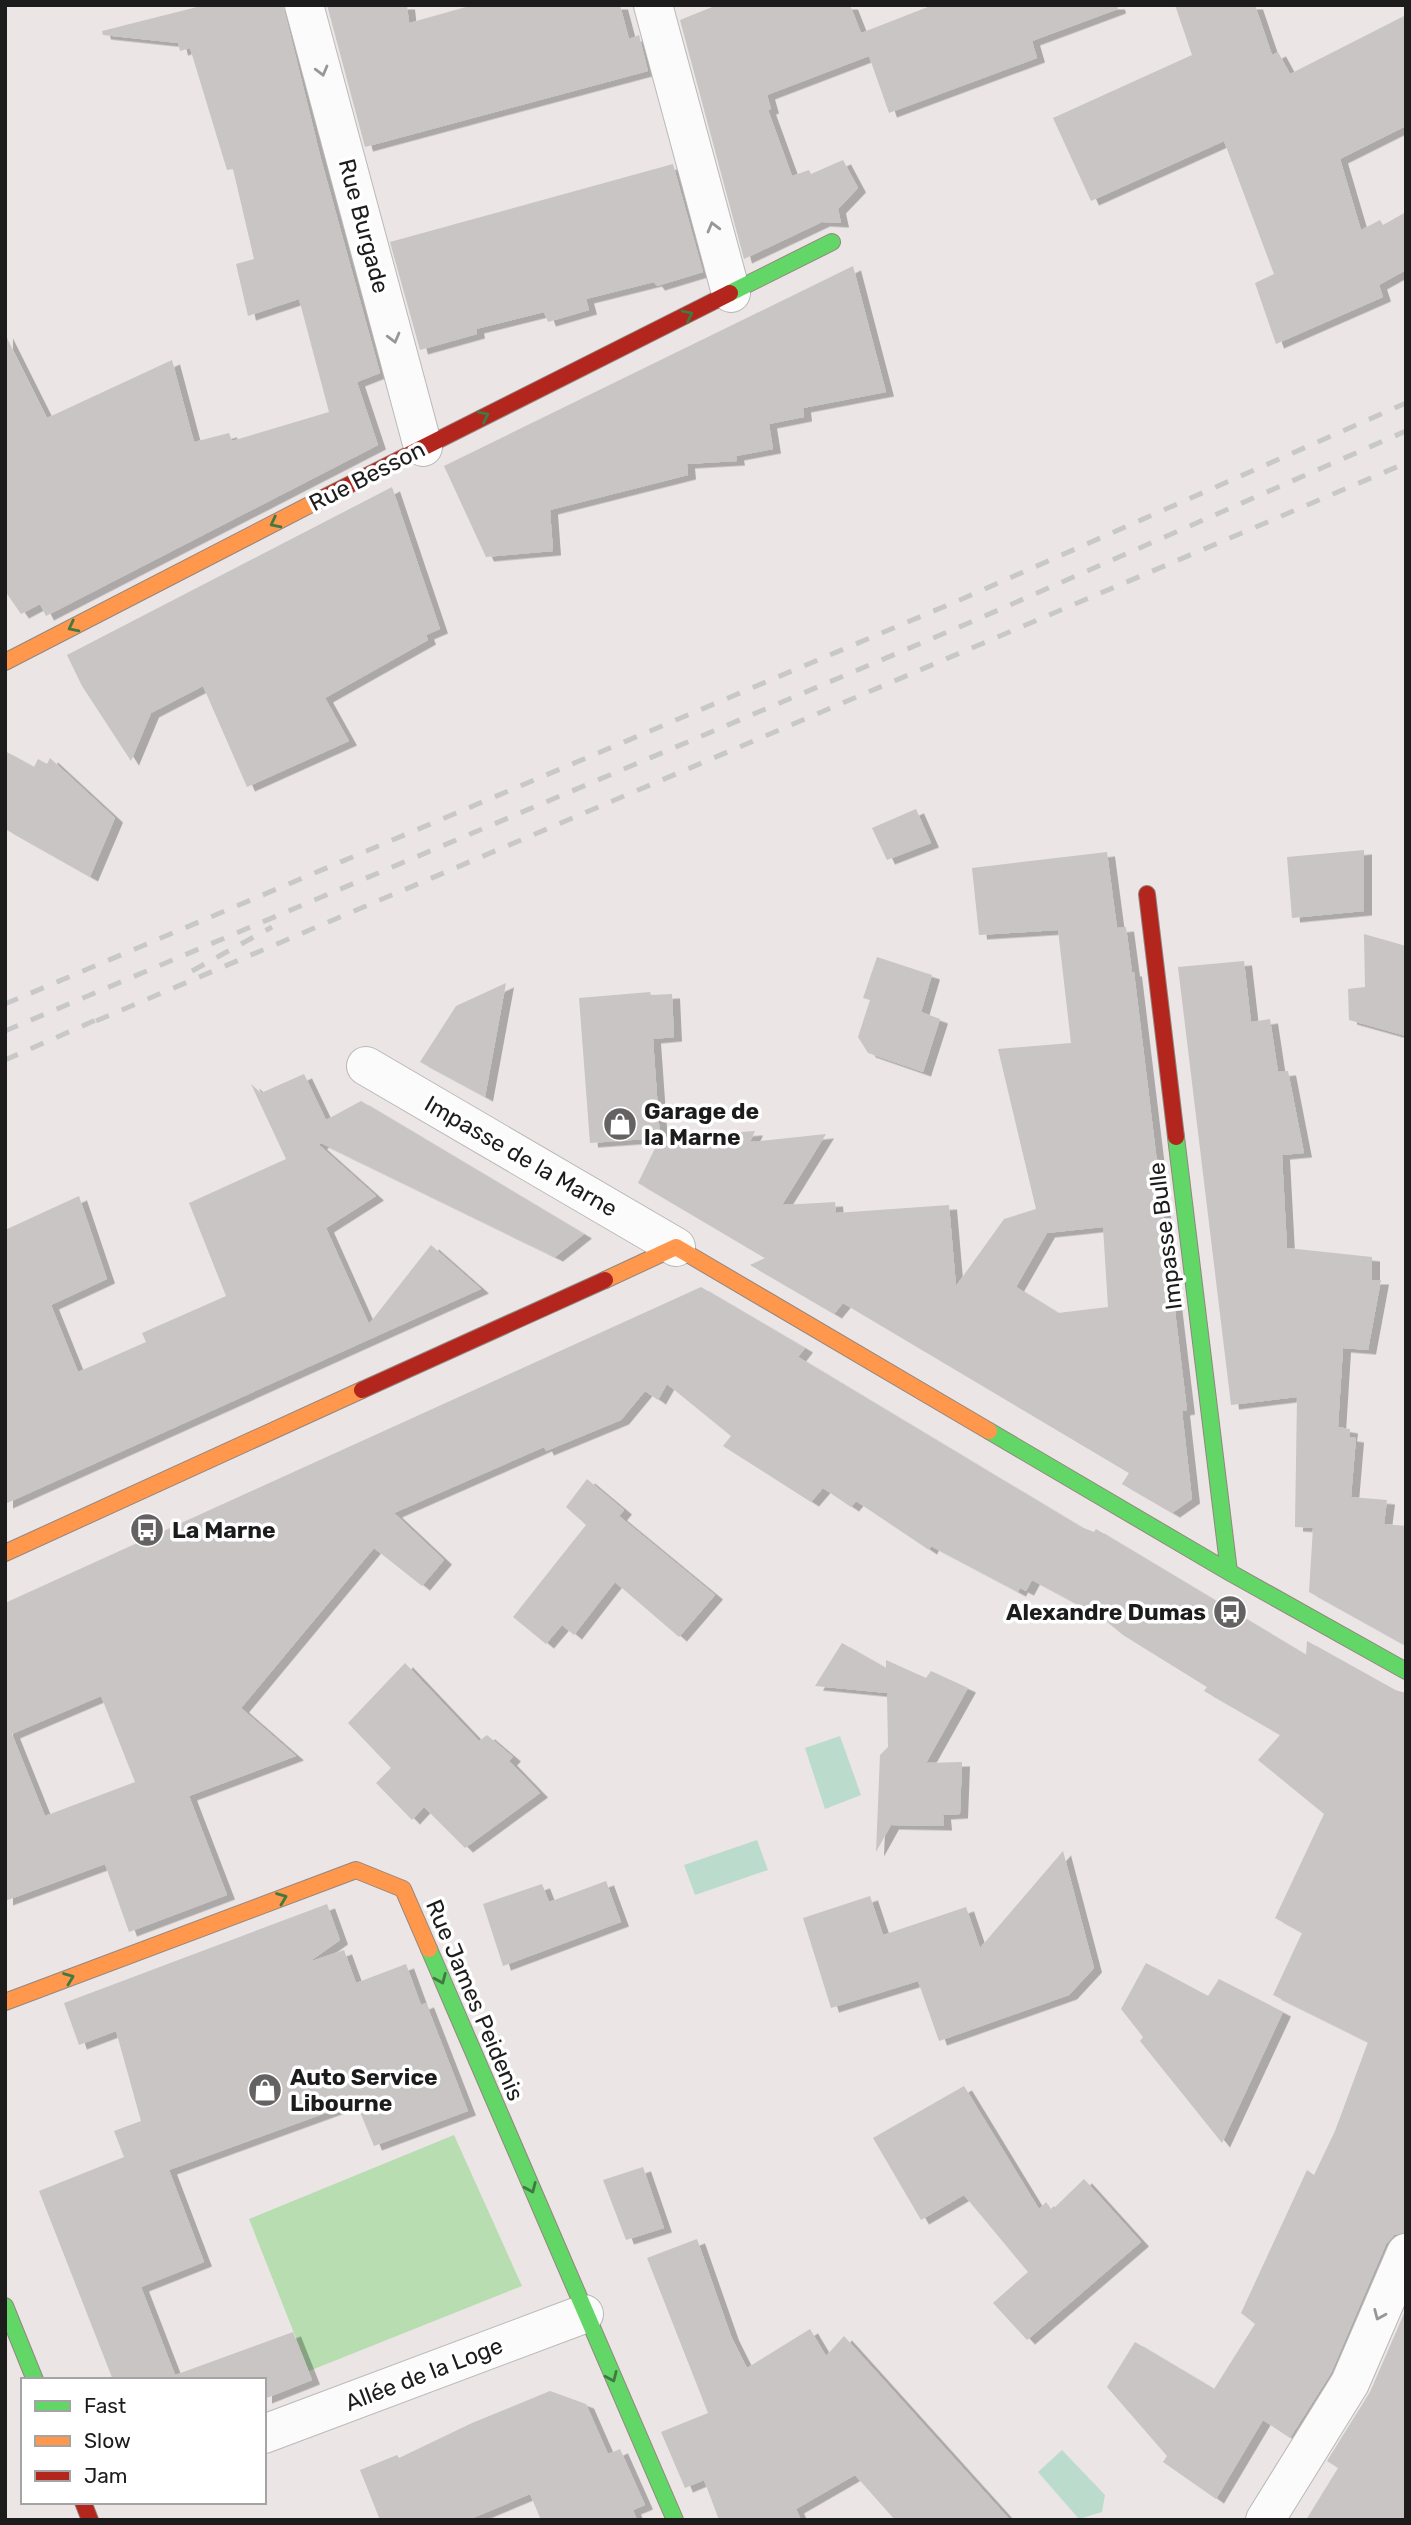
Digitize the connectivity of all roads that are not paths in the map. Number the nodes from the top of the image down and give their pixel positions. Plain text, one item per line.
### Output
1 (304, 5) edge
2 (653, 5) edge
3 (832, 242) dead end
4 (731, 293) junction
5 (423, 447) junction
6 (5, 662) edge
7 (1147, 894) dead end
8 (366, 1066) dead end
9 (676, 1247) junction
10 (5, 1553) edge
11 (1229, 1572) junction
12 (1406, 1671) edge
13 (5, 2002) edge
14 (1406, 2253) edge
15 (5, 2306) edge
16 (584, 2314) junction
17 (34, 2378) edge
18 (266, 2433) edge
19 (675, 2520) edge
20 (1265, 2520) edge

1 -> 5 street, Rue Burgade
4 -> 2 street
3 - 4 street, Rue Besson
5 -> 4 street, Rue Besson
5 -> 6 street, Rue Besson
7 - 11 street, Impasse Bulle
8 - 9 street, Impasse de la Marne
9 - 10 street
9 - 11 street
11 - 12 street
13 -> 16 street, Rue James Peidenis
14 -> 20 street
15 - 17 street
16 - 18 street, Allée de la Loge
16 -> 19 street, Rue James Peidenis

